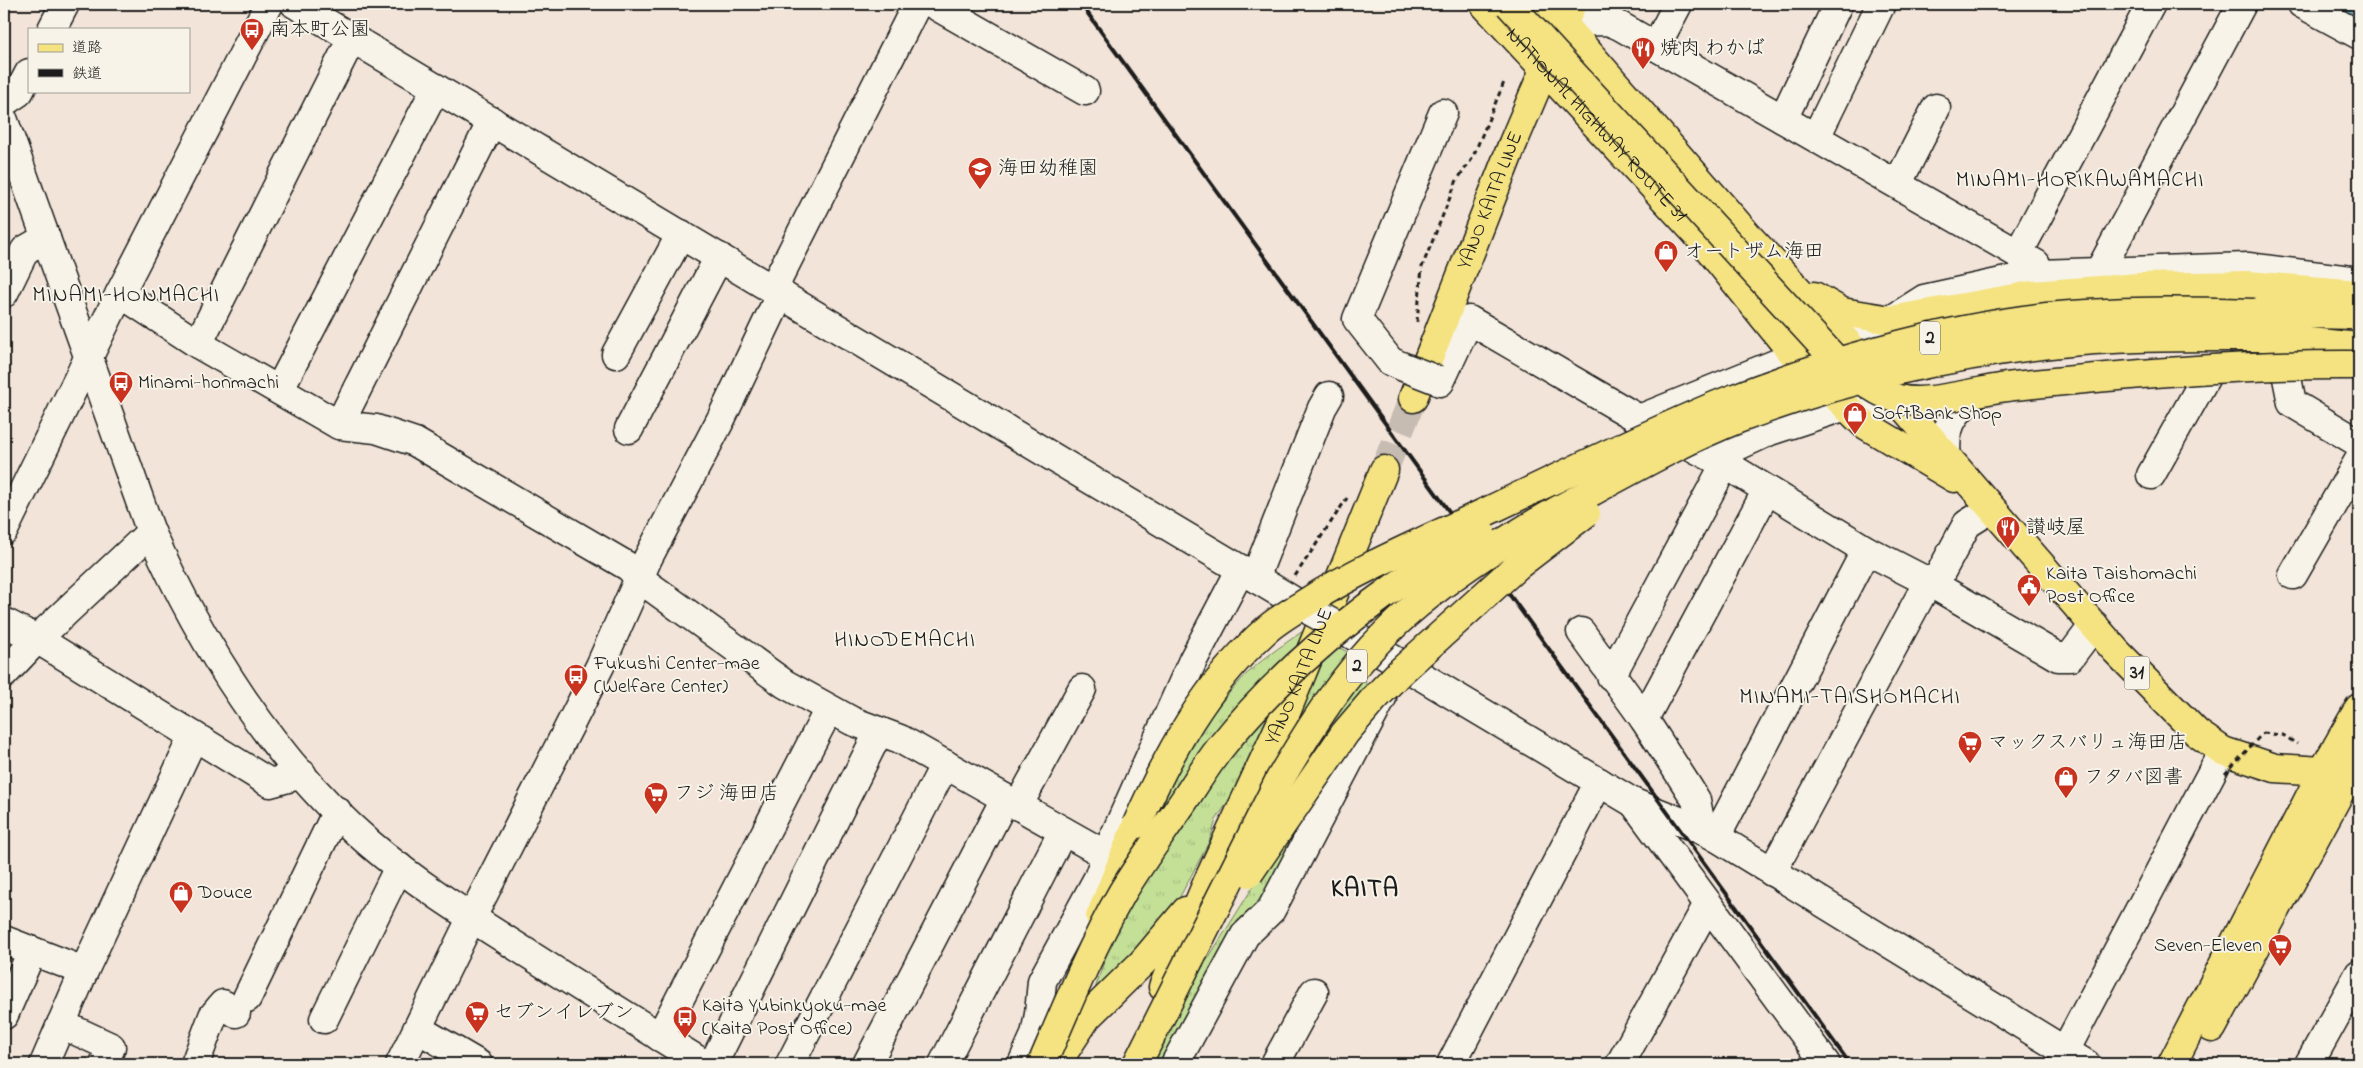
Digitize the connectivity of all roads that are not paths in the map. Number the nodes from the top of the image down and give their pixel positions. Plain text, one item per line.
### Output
1 (65, 4) edge
2 (269, 4) edge
3 (295, 4) edge
4 (917, 4) edge
5 (933, 4) edge
6 (1484, 4) edge
7 (1508, 4) edge
8 (1678, 4) edge
9 (1838, 4) edge
10 (1880, 4) edge
11 (2151, 4) edge
12 (2242, 4) edge
13 (2316, 6) edge
14 (1560, 10) edge
15 (53, 28) edge
16 (2359, 35) edge
17 (352, 38) junction
18 (1656, 46) junction
19 (1544, 70) junction
20 (28, 75) edge
21 (436, 88) junction
22 (1085, 91) dead end
23 (4, 102) edge
24 (1936, 108) dead end
25 (1443, 113) dead end
26 (1783, 119) junction
27 (492, 121) junction
28 (6, 134) edge
29 (1816, 137) junction
30 (1898, 183) junction
31 (681, 234) junction
32 (46, 238) junction
33 (1750, 238) junction
34 (2018, 254) junction
35 (718, 257) junction
36 (2099, 272) junction
37 (2359, 281) edge
38 (2035, 284) junction
39 (777, 291) junction
40 (4, 293) edge
41 (120, 294) junction
42 (2359, 294) edge
43 (2359, 315) edge
44 (1891, 320) junction
45 (1846, 341) junction
46 (198, 344) junction
47 (2359, 347) edge
48 (616, 354) dead end
49 (1795, 356) junction
50 (90, 357) junction
51 (2359, 365) edge
52 (2286, 373) junction
53 (2207, 375) junction
54 (2359, 378) edge
55 (279, 390) junction
56 (1976, 394) junction
57 (1329, 396) dead end
58 (1413, 398) tunnel mouth
59 (1899, 403) junction
60 (1846, 406) junction
61 (1639, 419) junction
62 (1736, 420) junction
63 (339, 425) junction
64 (629, 429) dead end
65 (2359, 442) edge
66 (1624, 446) junction
67 (1947, 458) junction
68 (2359, 460) edge
69 (1719, 461) junction
70 (1384, 470) tunnel mouth
71 (2151, 475) dead end
72 (1767, 490) junction
73 (1991, 509) junction
74 (4, 530) edge
75 (151, 532) junction
76 (1866, 550) junction
77 (1248, 573) junction
78 (2293, 575) dead end
79 (640, 579) junction
80 (1931, 583) junction
81 (4, 622) edge
82 (2094, 625) junction
83 (1581, 632) dead end
84 (37, 639) junction
85 (1400, 664) junction
86 (4, 674) edge
87 (1611, 676) junction
88 (1082, 689) dead end
89 (2359, 708) edge
90 (829, 709) junction
91 (1644, 719) junction
92 (879, 731) junction
93 (194, 736) junction
94 (2224, 763) junction
95 (945, 764) junction
96 (2347, 771) edge
97 (302, 774) junction
98 (1599, 782) junction
99 (1011, 802) junction
100 (1634, 803) junction
101 (337, 811) junction
102 (1063, 831) junction
103 (1709, 834) junction
104 (1106, 855) junction
105 (399, 867) junction
106 (1772, 872) junction
107 (1208, 881) junction
108 (1708, 904) junction
109 (471, 919) junction
110 (4, 940) edge
111 (32, 951) junction
112 (84, 971) junction
113 (2359, 974) edge
114 (1314, 992) dead end
115 (4, 1015) edge
116 (324, 1019) dead end
117 (61, 1024) junction
118 (418, 1029) junction
119 (660, 1037) junction
120 (2075, 1058) edge
121 (44, 1064) edge
122 (104, 1064) edge
123 (195, 1064) edge
124 (400, 1064) edge
125 (478, 1064) edge
126 (704, 1064) edge
127 (713, 1064) edge
128 (790, 1064) edge
129 (867, 1064) edge
130 (942, 1064) edge
131 (1022, 1064) edge
132 (1042, 1064) edge
133 (1056, 1064) edge
134 (1131, 1064) edge
135 (1137, 1064) edge
136 (1176, 1064) edge
137 (1275, 1064) edge
138 (1451, 1064) edge
139 (1620, 1064) edge
140 (1826, 1064) edge
141 (2172, 1064) edge
142 (2192, 1064) edge
143 (2309, 1064) edge

1 - 15 street
2 - 41 street
3 - 17 street
4 - 39 street
5 - 22 street
6 - 19 main road, NATIONAL HIGHWAY ROUTE 31 / 31
7 - 51 main road, bridge
8 - 18 street
9 - 26 street
10 - 29 street
11 - 34 street
12 - 36 street
13 - 16 street
14 - 18 street
14 - 19 main road, YANO KAITA LINE
14 - 33 main road, NATIONAL HIGHWAY ROUTE 31 / 31
17 - 21 street
17 - 46 street
18 - 26 street
19 - 49 main road, NATIONAL HIGHWAY ROUTE 31 / 31
19 - 58 main road, YANO KAITA LINE
20 - 23 street
21 - 27 street
21 - 55 street
24 - 30 street
25 - 61 street, bridge
26 - 29 street
27 - 31 street
27 - 63 street
28 - 32 street
29 - 30 street
30 - 34 street
31 - 35 street
31 - 48 street
32 - 40 street
32 - 50 street
33 - 44 main road
33 - 45 main road, NATIONAL HIGHWAY ROUTE 31 / 31
34 - 38 street
35 - 39 street
35 - 64 street
36 - 37 street
36 - 38 street
38 - 42 main road
38 - 44 main road
39 - 77 street
39 - 79 street
41 - 46 street
41 - 50 street
43 - 66 main road, 2, bridge
44 - 45 street
45 - 49 street
45 - 59 main road, NATIONAL HIGHWAY ROUTE 31 / 31
46 - 55 street
47 - 62 main road, 2, bridge
49 - 60 main road, NATIONAL HIGHWAY ROUTE 31 / 31
49 - 61 street
50 - 74 street
50 - 75 street
52 - 53 street
52 - 54 street
52 - 65 street
53 - 56 street
53 - 71 street
55 - 63 street
56 - 59 street
56 - 67 street
57 - 77 street
59 - 60 street
59 - 67 main road, NATIONAL HIGHWAY ROUTE 31 / 31
60 - 69 street
60 - 73 main road, NATIONAL HIGHWAY ROUTE 31 / 31
61 - 69 street
62 - 134 main road, bridge
62 - 135 main road, 2, bridge
63 - 79 street
66 - 132 main road, 2, bridge
66 - 133 main road, bridge
67 - 73 main road, NATIONAL HIGHWAY ROUTE 31 / 31
68 - 78 street
69 - 72 street
69 - 87 street
70 - 107 main road, YANO KAITA LINE
72 - 76 street
72 - 91 street
73 - 80 street
73 - 82 main road, NATIONAL HIGHWAY ROUTE 31 / 31
75 - 84 street
75 - 97 street
76 - 80 street
76 - 103 street
77 - 85 street, bridge
77 - 104 street
79 - 90 street
79 - 109 street
80 - 82 street
80 - 106 street
81 - 84 street
82 - 94 main road, NATIONAL HIGHWAY ROUTE 31 / 31
83 - 87 street
84 - 86 street
84 - 93 street
85 - 98 street
85 - 136 street
87 - 91 street
88 - 99 street
89 - 96 main road
90 - 92 street
90 - 119 street
91 - 103 street
92 - 95 street
92 - 127 street
93 - 97 street
93 - 112 street
94 - 96 main road, NATIONAL HIGHWAY ROUTE 31 / 31
94 - 120 street
95 - 99 street
95 - 128 street
96 - 141 main road
96 - 142 main road
97 - 101 street
98 - 100 street
98 - 138 street
99 - 102 street
99 - 129 street
100 - 103 street
100 - 108 street
101 - 105 street
101 - 123 street
102 - 104 street
102 - 130 street
103 - 106 street
104 - 131 street
105 - 109 street
105 - 116 street
106 - 120 street
107 - 133 main road, YANO KAITA LINE
107 - 134 main road, YANO KAITA LINE
108 - 139 street
108 - 140 street
109 - 118 street
109 - 119 street
110 - 111 street
111 - 112 street
111 - 115 street
112 - 117 street
113 - 143 street
114 - 137 street
117 - 121 street
117 - 122 street
118 - 124 street
118 - 125 street
119 - 126 street

